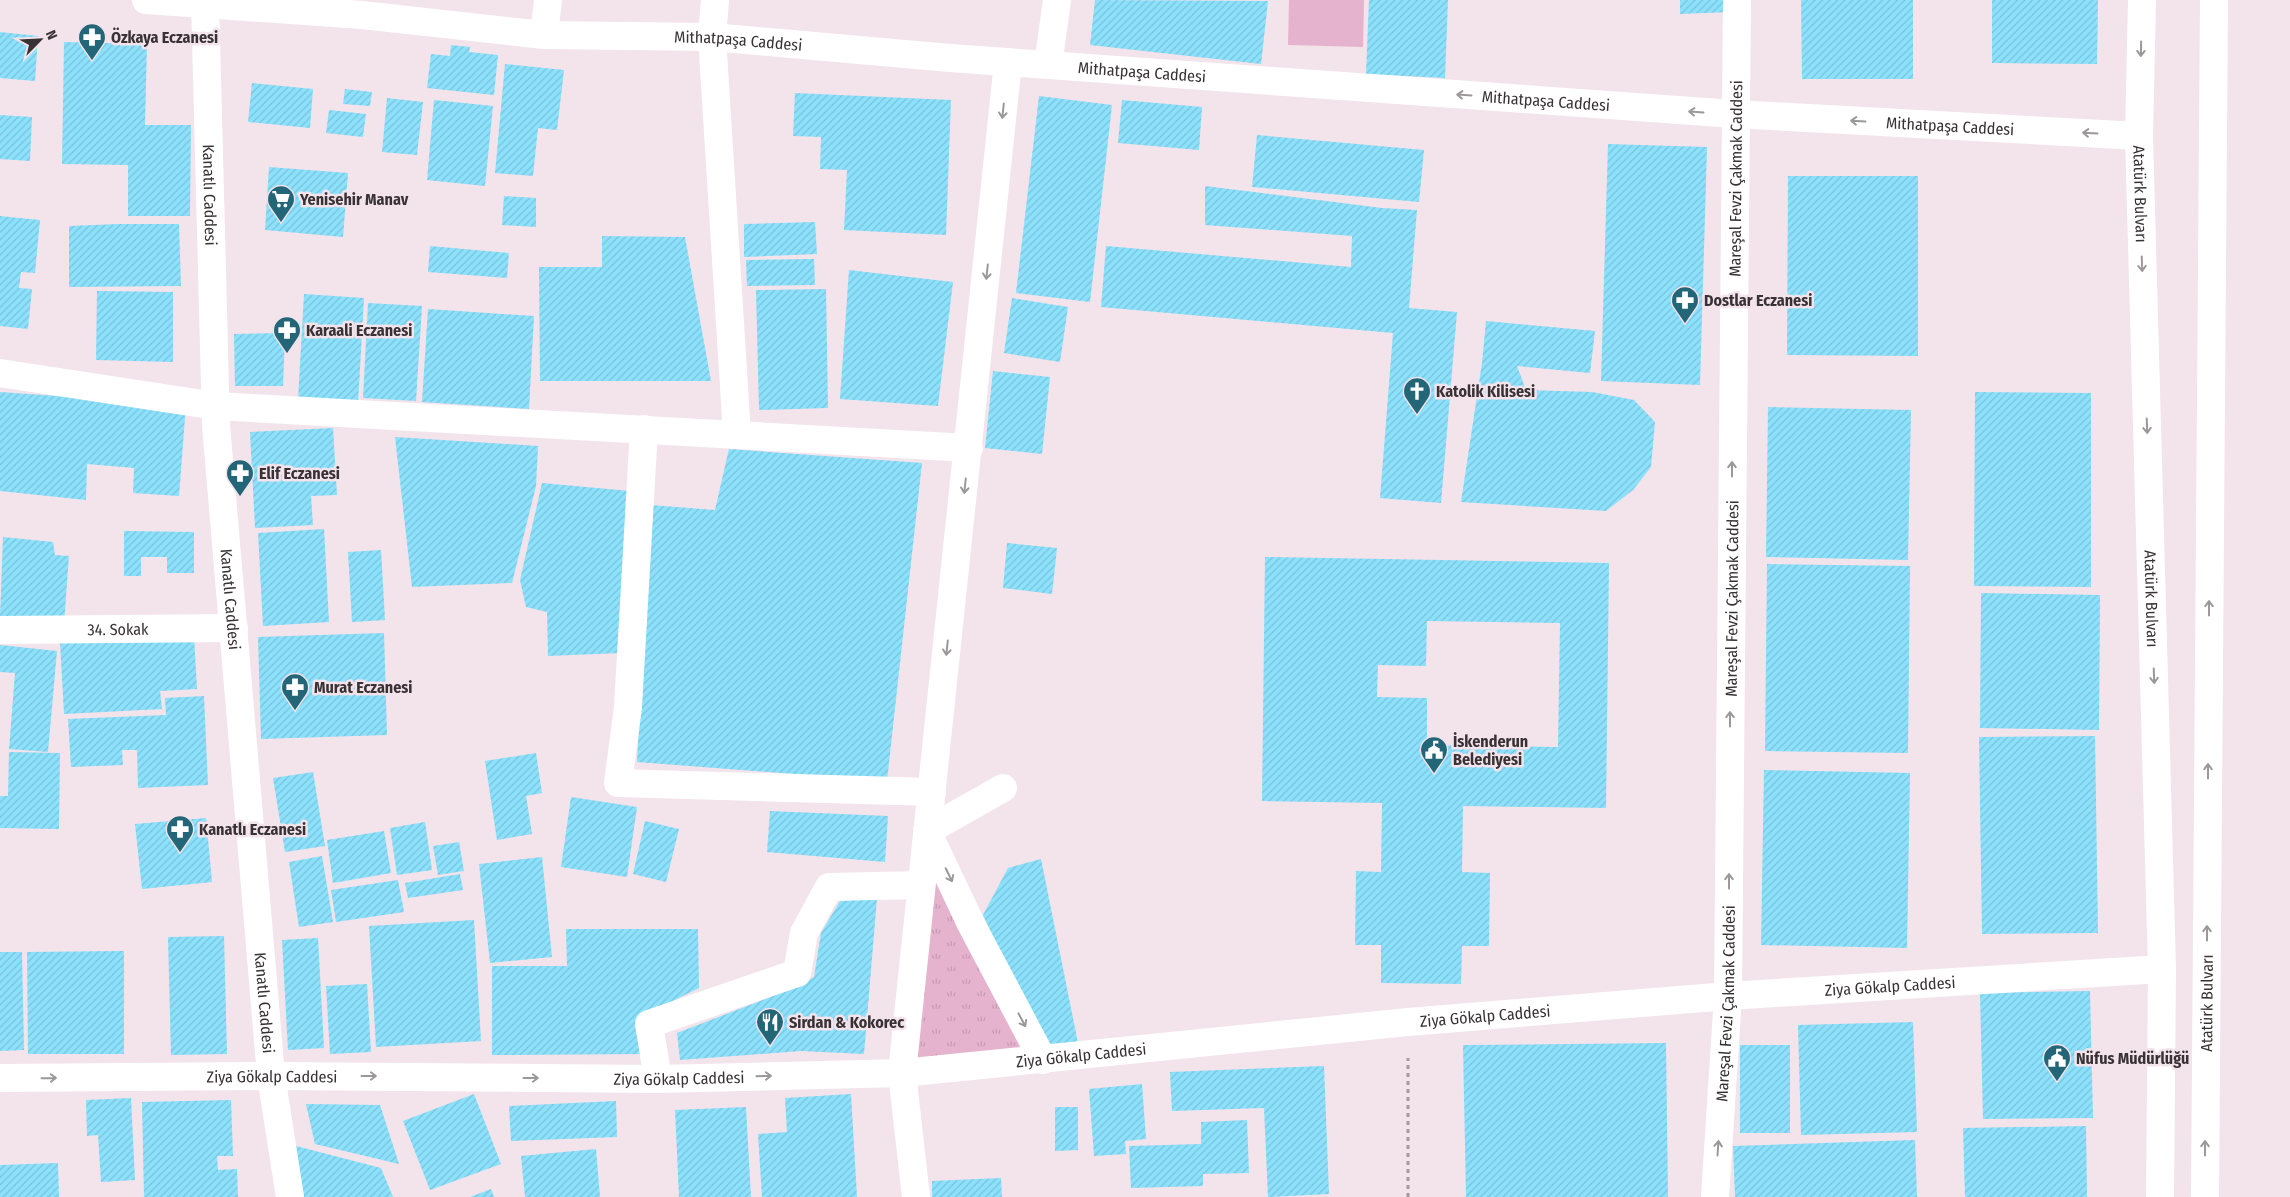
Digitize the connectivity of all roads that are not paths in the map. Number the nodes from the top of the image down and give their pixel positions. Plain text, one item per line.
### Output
1 (146, 0) edge
2 (548, 0) edge
3 (715, 0) edge
4 (1057, 0) edge
5 (1737, 0) edge
6 (2142, 0) edge
7 (2214, 0) edge
8 (205, 1) edge
9 (544, 35) junction
10 (712, 37) junction
11 (1008, 62) junction
12 (1048, 65) junction
13 (1734, 114) junction
14 (2139, 136) junction
15 (0, 373) edge
16 (216, 406) junction
17 (644, 429) junction
18 (737, 434) junction
19 (969, 448) junction
20 (234, 628) junction
21 (0, 630) edge
22 (1003, 788) dead end
23 (932, 792) junction
24 (927, 832) junction
25 (921, 885) junction
26 (2162, 970) junction
27 (1728, 996) junction
28 (1043, 1060) junction
29 (902, 1073) junction
30 (271, 1076) junction
31 (0, 1078) edge
32 (658, 1078) junction
33 (290, 1197) edge
34 (916, 1197) edge
35 (1715, 1197) edge
36 (2160, 1197) edge
37 (2205, 1197) edge

1 - 8 street, Mithatpaşa Caddesi
2 - 9 street
3 - 10 street
4 - 12 street
5 - 13 street, Mareşal Fevzi Çakmak Caddesi
6 -> 14 street, Atatürk Bulvarı
37 -> 7 street, Atatürk Bulvarı
8 - 9 street, Mithatpaşa Caddesi
8 - 16 street, Kanatlı Caddesi
9 - 10 street, Mithatpaşa Caddesi
10 - 11 street, Mithatpaşa Caddesi
10 - 18 street
11 - 12 street, Mithatpaşa Caddesi
11 -> 19 street
13 -> 12 street, Mithatpaşa Caddesi
14 -> 13 street, Mithatpaşa Caddesi
27 -> 13 street, Mareşal Fevzi Çakmak Caddesi
14 -> 26 street, Atatürk Bulvarı
15 - 16 street
16 - 17 street
16 - 20 street, Kanatlı Caddesi
17 - 18 street
17 - 23 street
18 - 19 street
19 -> 23 street
20 - 21 street, 34. Sokak
20 - 30 street, Kanatlı Caddesi
22 - 24 street
23 - 24 street
24 - 25 street
24 -> 28 street
25 - 29 street
25 - 32 street
26 - 27 street, Ziya Gökalp Caddesi
26 - 36 street, Atatürk Bulvarı
27 - 28 street, Ziya Gökalp Caddesi
35 -> 27 street, Mareşal Fevzi Çakmak Caddesi
28 - 29 street, Ziya Gökalp Caddesi
32 -> 29 street, Ziya Gökalp Caddesi
29 - 34 street
31 -> 30 street, Ziya Gökalp Caddesi
30 -> 32 street, Ziya Gökalp Caddesi
30 - 33 street, Kanatlı Caddesi

